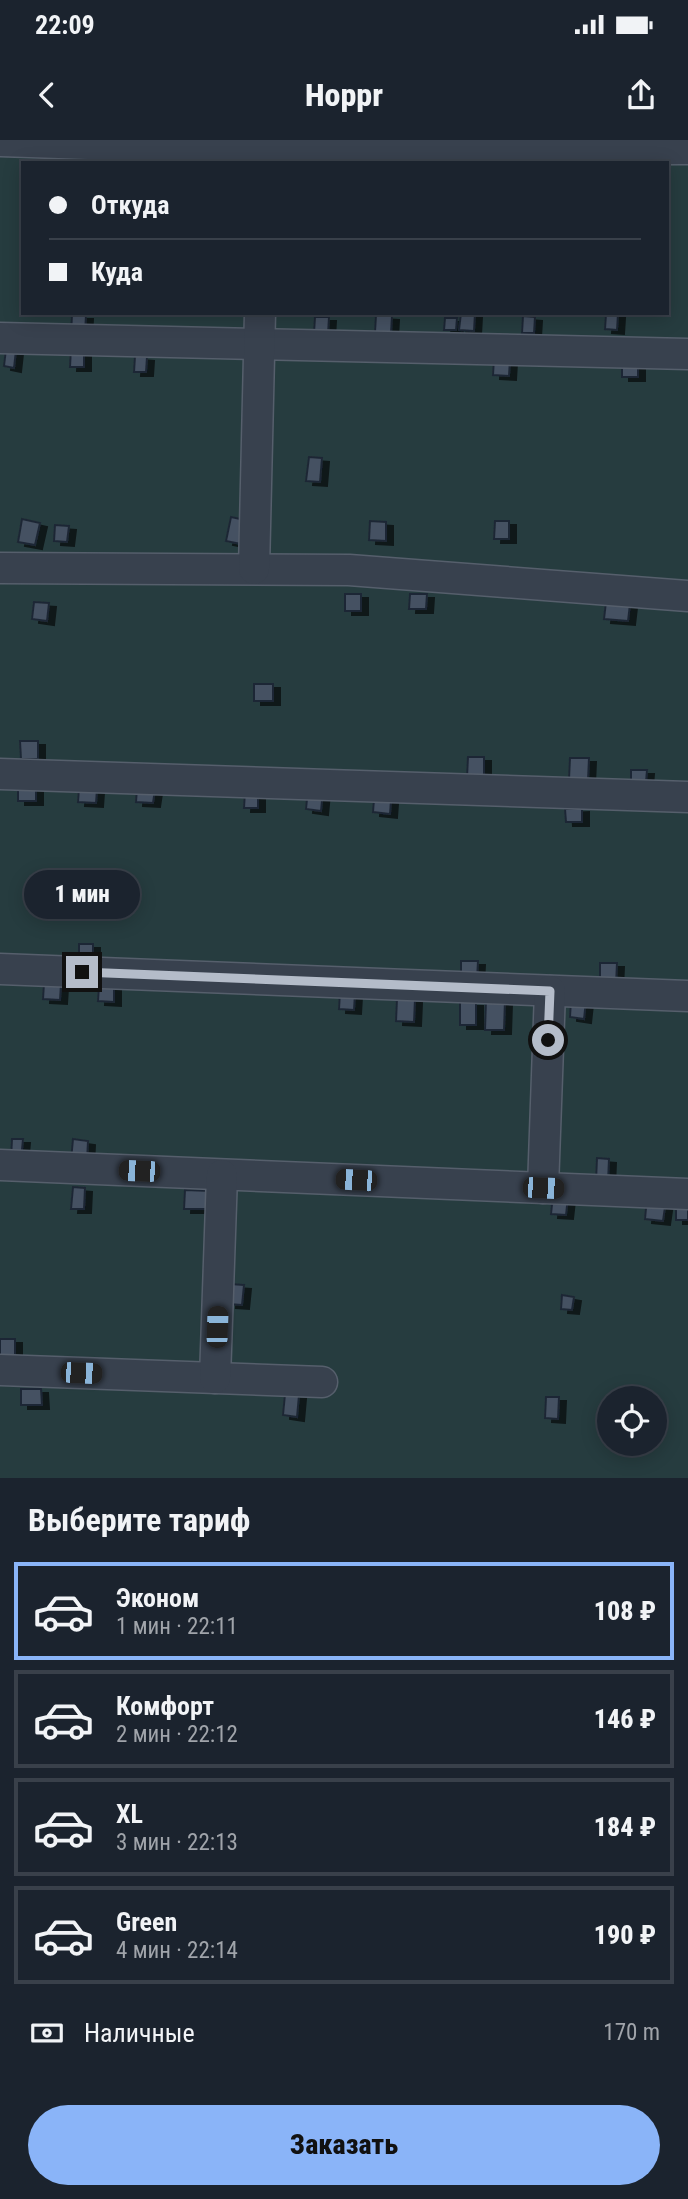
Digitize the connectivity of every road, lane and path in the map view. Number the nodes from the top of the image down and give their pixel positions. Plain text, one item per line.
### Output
1 (0, 141) edge
2 (688, 149) edge
3 (267, 156) edge
4 (260, 315) edge
5 (0, 338) edge
6 (259, 344) junction
7 (688, 354) edge
8 (0, 568) edge
9 (254, 569) junction
10 (688, 596) edge
11 (0, 774) edge
12 (688, 797) edge
13 (0, 969) edge
14 (550, 991) junction
15 (688, 996) edge
16 (0, 1166) edge
17 (222, 1175) junction
18 (543, 1188) junction
19 (688, 1194) edge
20 (0, 1370) edge
21 (215, 1378) junction
22 (322, 1382) dead end

1 - 3 lane
2 - 3 lane
4 - 6 lane
5 - 6 lane
6 - 7 lane
6 - 9 lane
8 - 9 lane
9 - 10 lane
11 - 12 lane
13 - 14 lane
14 - 15 lane
14 - 18 lane
16 - 17 lane
17 - 18 lane
17 - 21 lane
18 - 19 lane
20 - 21 lane
21 - 22 lane

